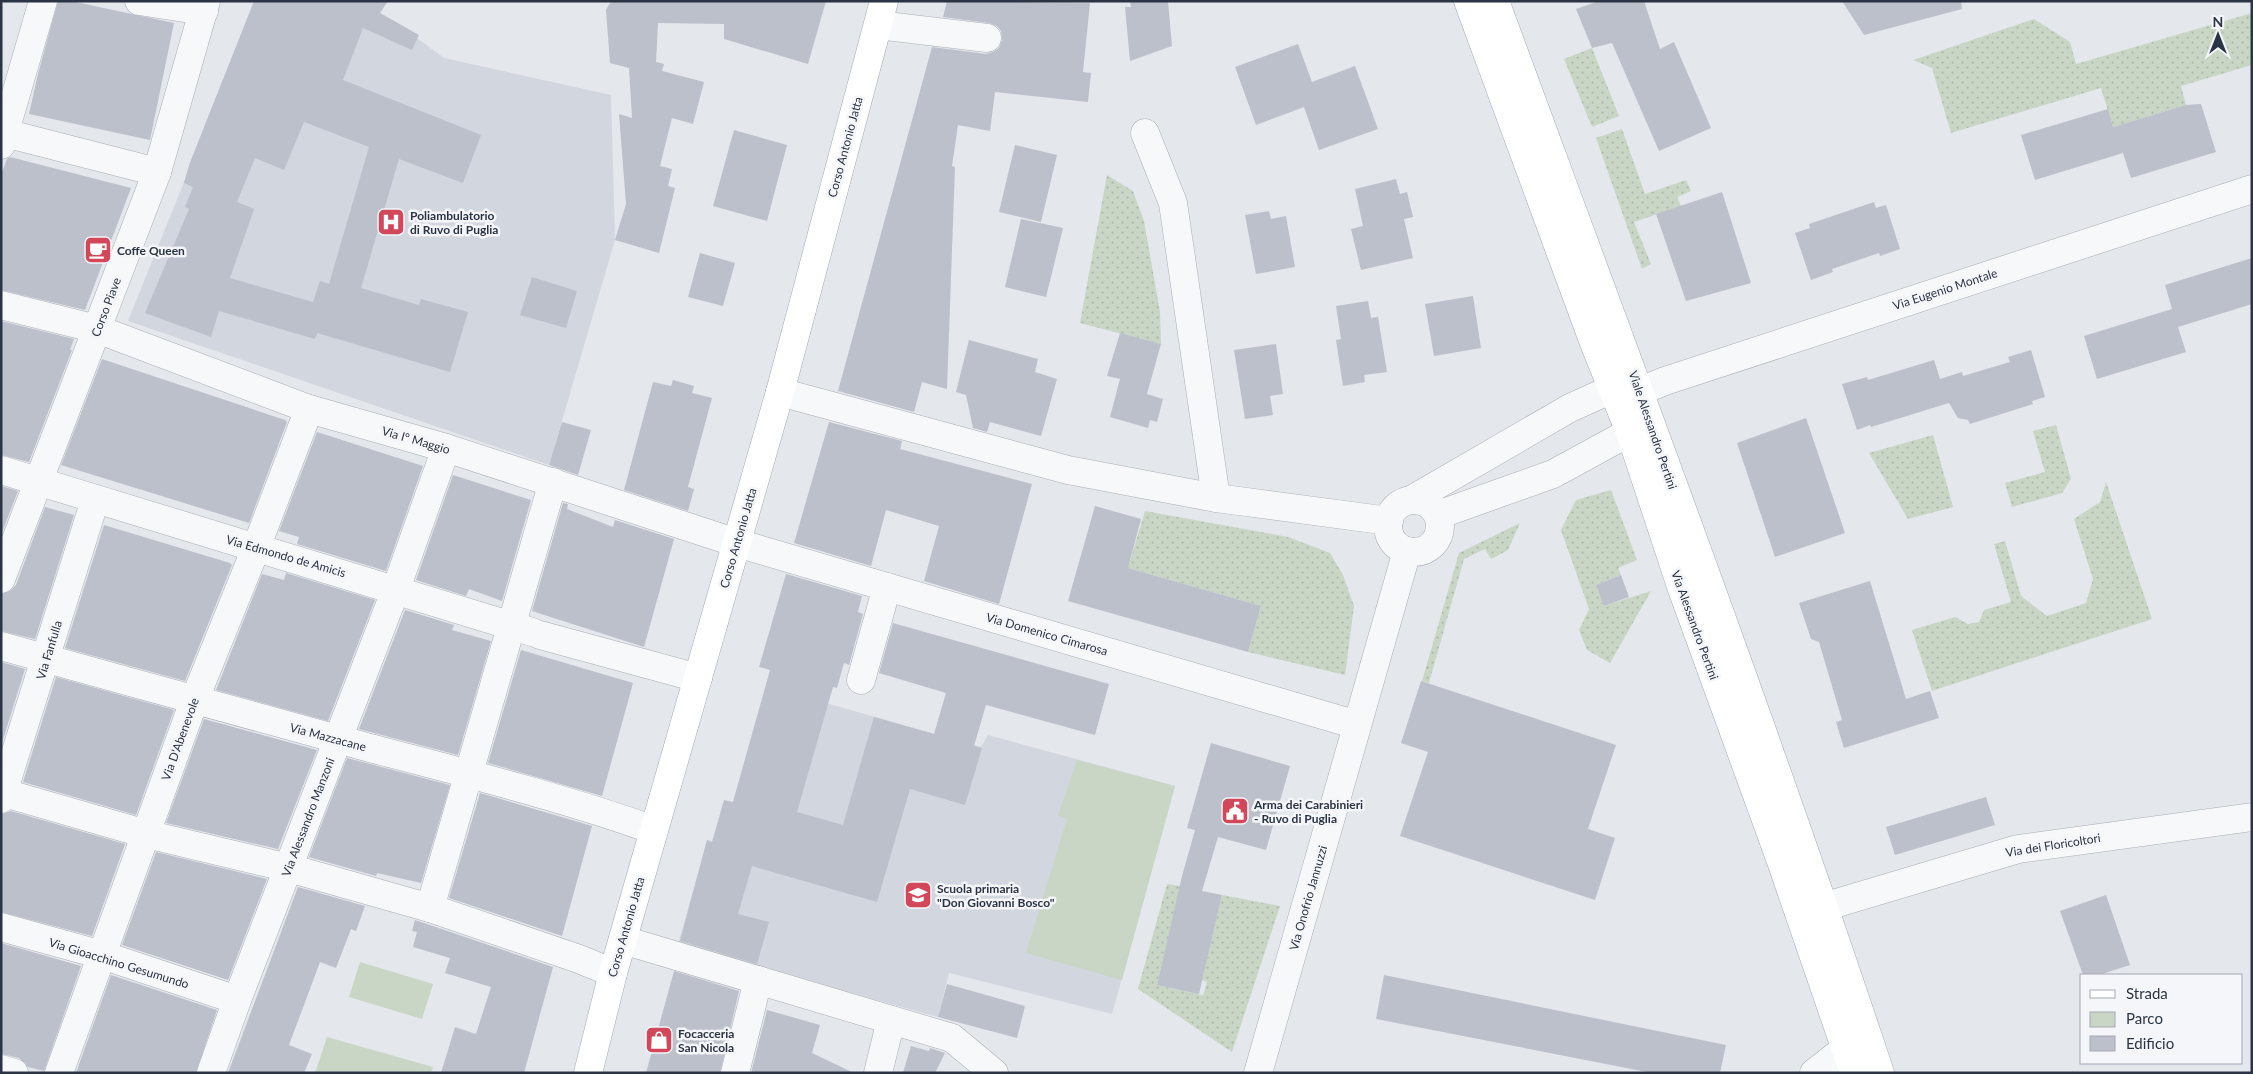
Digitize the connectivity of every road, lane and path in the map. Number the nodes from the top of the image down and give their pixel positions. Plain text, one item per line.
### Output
1 (44, 1) edge
2 (139, 1) edge
3 (1468, 1) edge
4 (1495, 1) edge
5 (205, 6) edge
6 (881, 13) edge
7 (987, 38) dead end
8 (1145, 132) dead end
9 (3, 137) edge
10 (158, 172) junction
11 (2252, 189) edge
12 (1, 305) edge
13 (97, 329) junction
14 (1612, 389) junction
15 (1640, 391) junction
16 (780, 392) junction
17 (309, 409) junction
18 (1630, 432) junction
19 (446, 448) junction
20 (1, 470) edge
21 (39, 481) junction
22 (552, 482) junction
23 (1216, 498) junction
24 (95, 500) junction
25 (1411, 500) junction
26 (1438, 515) junction
27 (1389, 521) junction
28 (737, 543) junction
29 (256, 548) junction
30 (1407, 551) junction
31 (1, 579) edge
32 (887, 587) junction
33 (396, 589) junction
34 (527, 631) junction
35 (1, 646) edge
36 (46, 659) junction
37 (698, 678) junction
38 (861, 680) dead end
39 (194, 701) junction
40 (1357, 725) junction
41 (338, 739) junction
42 (470, 775) junction
43 (2, 794) edge
44 (2252, 817) edge
45 (654, 830) junction
46 (146, 834) junction
47 (1794, 860) junction
48 (289, 868) junction
49 (430, 908) junction
50 (1812, 910) junction
51 (1, 928) edge
52 (623, 940) junction
53 (102, 955) junction
54 (613, 974) junction
55 (758, 980) junction
56 (237, 1000) junction
57 (1846, 1009) junction
58 (891, 1020) junction
59 (1850, 1060) edge
60 (1, 1069) edge
61 (14, 1073) edge
62 (59, 1073) edge
63 (211, 1073) edge
64 (588, 1073) edge
65 (735, 1073) edge
66 (878, 1073) edge
67 (994, 1073) edge
68 (1258, 1073) edge
69 (1814, 1073) edge
70 (1880, 1073) edge

1 - 9 street
2 - 5 street
3 - 14 main road, Viale Alessandro Pertini
4 - 15 main road, Viale Alessandro Pertini
5 - 10 street, Corso Piave
6 - 7 street
6 - 16 main road, Corso Antonio Jatta
8 - 23 street
9 - 10 street
10 - 13 street, Corso Piave
11 - 15 street, Via Eugenio Montale
12 - 13 street, Via I° Maggio
13 - 17 street, Via I° Maggio
13 - 21 street, Corso Piave
14 - 15 street
14 - 18 main road, Via Alessandro Pertini
14 - 25 street
15 - 18 street
15 - 47 main road, Viale Alessandro Pertini
16 - 23 street
16 - 28 main road, Corso Antonio Jatta
17 - 19 street, Via I° Maggio
17 - 29 street, Via D'Abenevole
18 - 26 street
18 - 47 main road, Via Alessandro Pertini
19 - 22 street, Via I° Maggio
19 - 33 street, Via Alessandro Manzoni
20 - 21 street, Via Edmondo de Amicis
21 - 24 street, Via Edmondo de Amicis
21 - 31 street, Corso Piave
22 - 28 street, Via I° Maggio
22 - 34 street
23 - 27 street
24 - 29 street, Via Edmondo de Amicis
24 - 36 street, Via Fanfulla
25 - 26 street
25 - 27 street
26 - 30 street
27 - 30 street
28 - 32 street, Via Domenico Cimarosa
28 - 37 main road, Corso Antonio Jatta
29 - 33 street, Via Edmondo de Amicis
29 - 39 street, Via D'Abenevole
30 - 40 street, Via Onofrio Jannuzzi
32 - 38 street
32 - 40 street, Via Domenico Cimarosa
33 - 34 street, Via Edmondo de Amicis
33 - 41 street, Via Alessandro Manzoni
34 - 37 street, Via Edmondo de Amicis
34 - 42 street
35 - 36 street, Via Mazzacane
36 - 39 street, Via Mazzacane
36 - 43 street, Via Fanfulla
37 - 45 main road, Corso Antonio Jatta
39 - 41 street, Via Mazzacane
39 - 46 street, Via D'Abenevole
40 - 68 street, Via Onofrio Jannuzzi
41 - 42 street, Via Mazzacane
41 - 48 street, Via Alessandro Manzoni
42 - 45 street, Via Mazzacane
42 - 49 street
43 - 46 street
44 - 50 street, Via dei Floricoltori
45 - 52 main road, Corso Antonio Jatta
46 - 48 street
46 - 53 street, Via D'Abenevole
47 - 50 main road
48 - 49 street
48 - 56 street, Via Alessandro Manzoni
49 - 54 street
50 - 57 main road
51 - 53 street, Via Gioacchino Gesumundo
52 - 54 main road, Corso Antonio Jatta
52 - 55 street
53 - 56 street, Via Gioacchino Gesumundo
53 - 62 street, Via D'Abenevole
54 - 64 main road, Corso Antonio Jatta
55 - 58 street
55 - 65 street
56 - 63 street, Via Alessandro Manzoni
57 - 59 main road
57 - 70 main road
58 - 66 street
58 - 67 street
59 - 69 street
60 - 61 street

